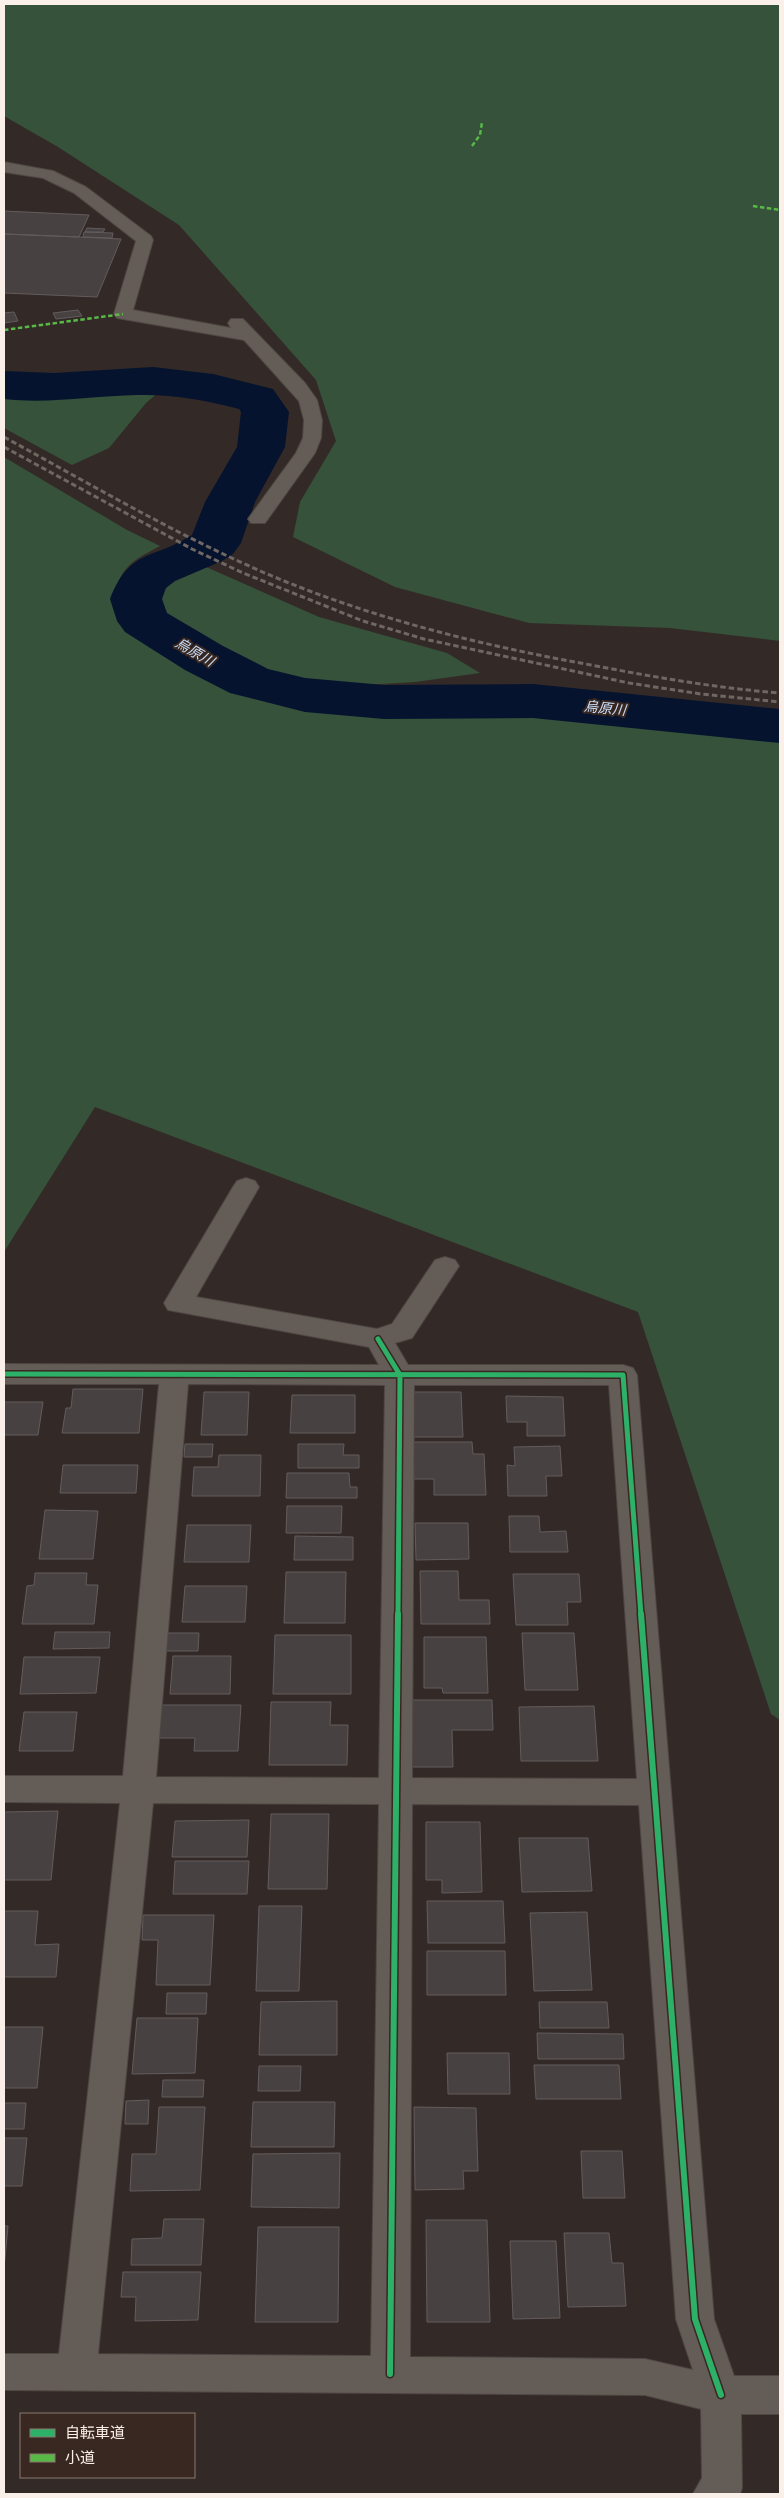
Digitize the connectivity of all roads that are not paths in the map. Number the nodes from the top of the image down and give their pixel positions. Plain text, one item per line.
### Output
1 (4, 167) edge
2 (227, 313) dead end
3 (249, 336) junction
4 (258, 519) dead end
5 (246, 1187) dead end
6 (445, 1266) dead end
7 (378, 1339) junction
8 (4, 1374) edge
9 (174, 1374) junction
10 (400, 1375) junction
11 (4, 1789) edge
12 (138, 1790) junction
13 (396, 1791) junction
14 (655, 1792) junction
15 (77, 2371) junction
16 (4, 2372) edge
17 (390, 2374) junction
18 (721, 2395) junction
19 (780, 2395) edge
20 (713, 2494) edge

1 - 3 street
2 - 3 street
3 - 4 street
5 - 7 street
6 - 7 street
7 - 10 street
8 - 9 street
9 - 10 street
9 - 12 street
10 - 13 street
10 - 14 street
11 - 12 street
12 - 13 street
12 - 15 street
13 - 14 street
13 - 17 street
14 - 18 street
15 - 16 street
15 - 17 street
17 - 18 street
18 - 19 street
18 - 20 street

